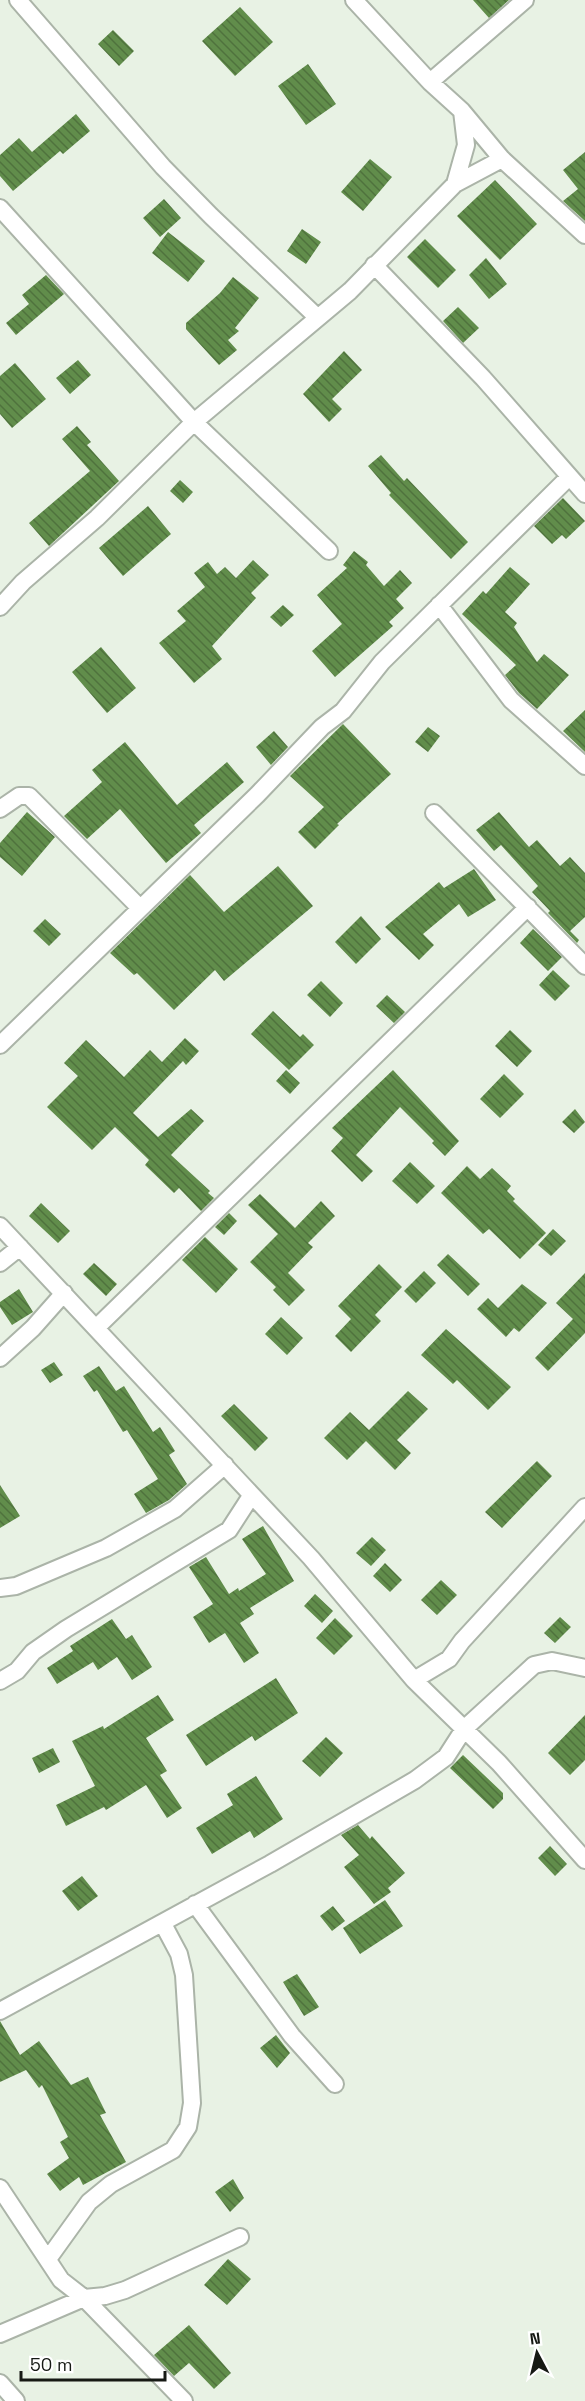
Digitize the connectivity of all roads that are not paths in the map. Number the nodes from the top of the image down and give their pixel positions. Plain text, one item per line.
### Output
1 (18, 0) edge
2 (354, 0) edge
3 (525, 0) edge
4 (430, 82) junction
5 (462, 111) junction
6 (502, 159) junction
7 (455, 184) junction
8 (0, 208) edge
9 (585, 235) edge
10 (374, 265) junction
11 (318, 318) junction
12 (194, 422) junction
13 (569, 477) junction
14 (585, 494) edge
15 (329, 551) dead end
16 (439, 605) junction
17 (0, 607) edge
18 (585, 766) edge
19 (0, 809) edge
20 (434, 813) dead end
21 (528, 907) junction
22 (140, 908) junction
23 (585, 966) edge
24 (0, 1045) edge
25 (0, 1226) edge
26 (20, 1247) junction
27 (0, 1263) edge
28 (64, 1293) junction
29 (96, 1328) junction
30 (0, 1358) edge
31 (225, 1465) junction
32 (251, 1496) junction
33 (585, 1507) edge
34 (0, 1587) edge
35 (585, 1668) edge
36 (414, 1680) junction
37 (0, 1681) edge
38 (464, 1729) junction
39 (585, 1860) edge
40 (195, 1904) junction
41 (163, 1924) junction
42 (0, 2011) edge
43 (335, 2084) dead end
44 (0, 2188) edge
45 (240, 2237) dead end
46 (48, 2259) junction
47 (84, 2298) junction
48 (0, 2334) edge
49 (0, 2383) edge
50 (16, 2401) edge
51 (184, 2401) edge

1 - 11 street
2 - 4 street
3 - 4 street
4 - 5 street
5 - 6 street
5 - 7 street
6 - 7 street
6 - 9 street
7 - 10 street
8 - 12 street
10 - 11 street
10 - 13 street
11 - 12 street
12 - 15 street
12 - 17 street
13 - 14 street
13 - 16 street
16 - 18 street
16 - 22 street
19 - 22 street
20 - 21 street
21 - 23 street
21 - 29 street
22 - 24 street
25 - 26 street
26 - 27 street
26 - 28 street
28 - 29 street
28 - 30 street
29 - 31 street
31 - 32 street
31 - 34 street
32 - 36 street
32 - 37 street
33 - 36 street
35 - 38 street
36 - 38 street
38 - 39 street
38 - 40 street
40 - 41 street
40 - 43 street
41 - 42 street
41 - 46 street
44 - 46 street
45 - 47 street
46 - 47 street
47 - 48 street
47 - 51 street
49 - 50 street

